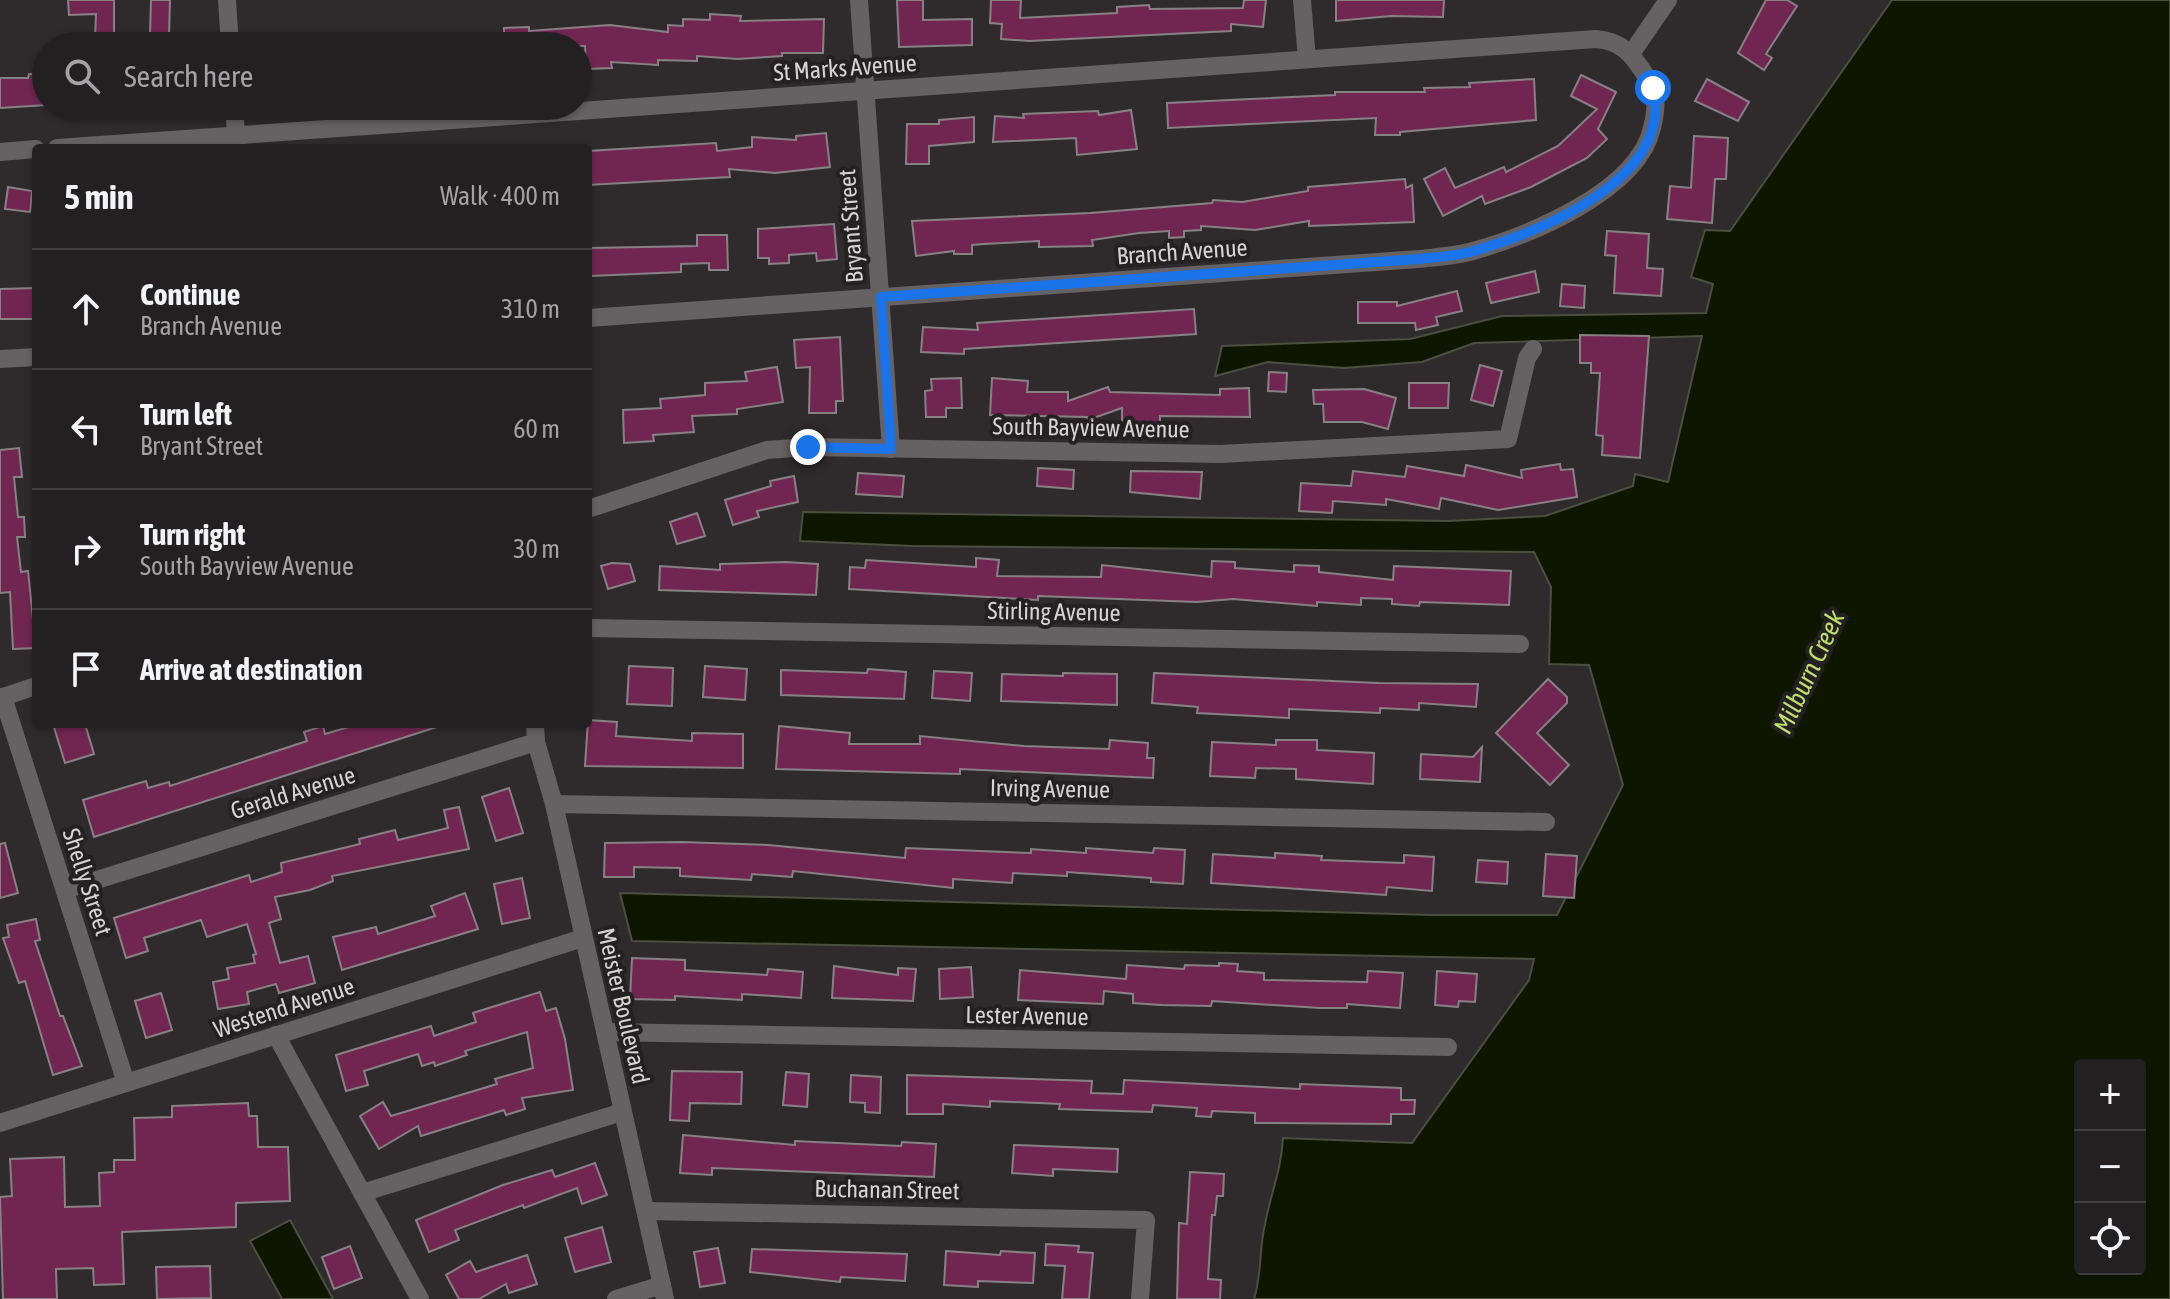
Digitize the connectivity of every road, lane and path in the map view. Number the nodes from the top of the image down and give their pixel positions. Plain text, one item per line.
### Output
1 (227, 0) edge
2 (859, 0) edge
3 (1302, 0) edge
4 (1668, 0) edge
5 (229, 32) edge
6 (1631, 54) junction
7 (1307, 59) junction
8 (865, 90) junction
9 (592, 113) edge
10 (235, 120) edge
11 (502, 120) edge
12 (236, 142) edge
13 (176, 144) edge
14 (32, 149) edge
15 (0, 152) edge
16 (881, 297) junction
17 (592, 318) edge
18 (1533, 349) dead end
19 (32, 357) edge
20 (0, 359) edge
21 (891, 449) junction
22 (592, 508) edge
23 (592, 628) edge
24 (1520, 644) dead end
25 (32, 687) edge
26 (1, 697) edge
27 (536, 733) edge
28 (554, 804) junction
29 (1546, 822) dead end
30 (65, 890) junction
31 (583, 938) junction
32 (605, 1032) junction
33 (276, 1035) junction
34 (1448, 1047) dead end
35 (126, 1083) junction
36 (622, 1112) junction
37 (0, 1123) edge
38 (362, 1193) junction
39 (646, 1211) junction
40 (664, 1292) edge
41 (420, 1299) edge
42 (616, 1299) edge
43 (1140, 1299) edge

1 - 5 street
2 - 8 street, Bryant Street
3 - 7 street
4 - 6 street
6 - 7 street, St Marks Avenue
6 - 16 street, Branch Avenue
7 - 8 street, St Marks Avenue
8 - 9 street, St Marks Avenue
8 - 16 street, Bryant Street
10 - 12 street
11 - 12 street, St Marks Avenue
12 - 13 street, St Marks Avenue
14 - 15 street
16 - 17 street, Branch Avenue
16 - 21 street, Bryant Street
18 - 21 street, South Bayview Avenue
19 - 20 street
21 - 22 street, South Bayview Avenue
23 - 24 street, Stirling Avenue
25 - 26 street
26 - 30 street, Shelly Street
27 - 28 street, Meister Boulevard
27 - 30 street, Gerald Avenue
28 - 29 street, Irving Avenue
28 - 31 street, Meister Boulevard
30 - 35 street, Shelly Street
31 - 32 street, Meister Boulevard
31 - 33 street, Westend Avenue
32 - 34 street, Lester Avenue
32 - 36 street, Meister Boulevard
33 - 35 street, Westend Avenue
33 - 38 street
35 - 37 street, Westend Avenue
36 - 38 street
36 - 39 street, Meister Boulevard
38 - 41 street
39 - 40 street, Meister Boulevard
39 - 43 street, Buchanan Street
40 - 42 street

